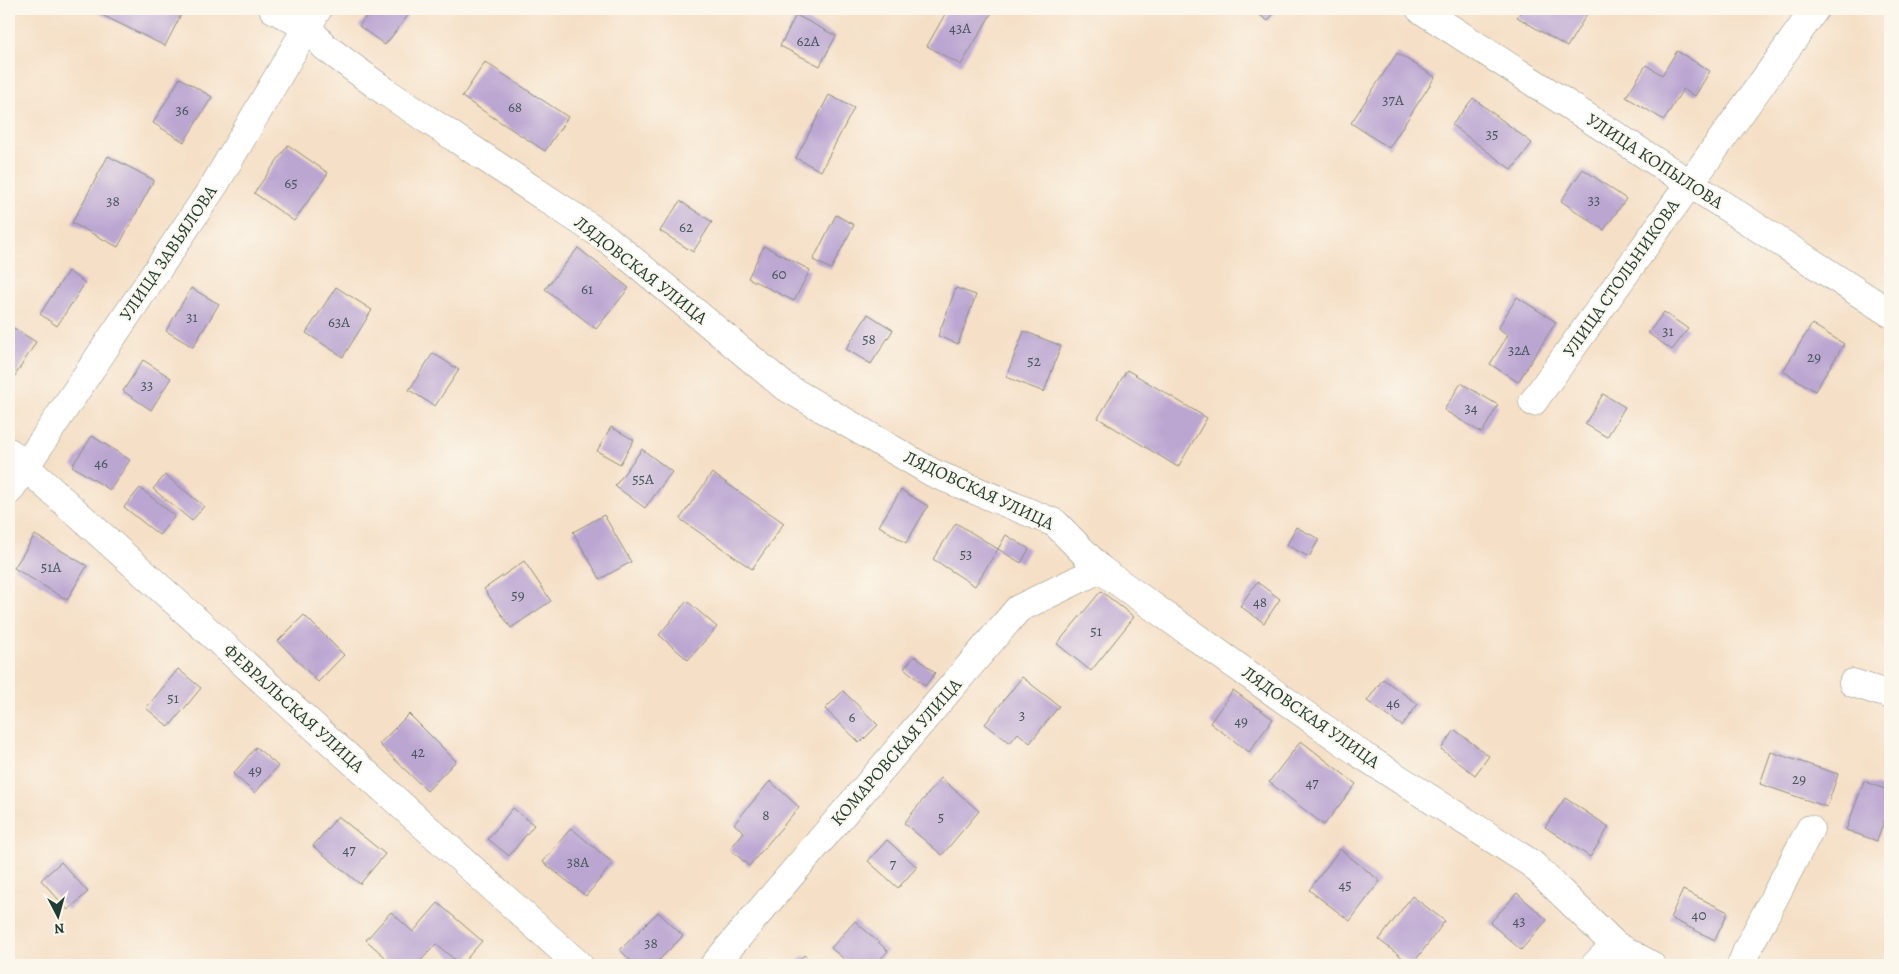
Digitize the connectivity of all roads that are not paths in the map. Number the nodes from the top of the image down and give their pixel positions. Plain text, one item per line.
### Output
1 (273, 9) edge
2 (1420, 9) edge
3 (1815, 9) edge
4 (312, 18) edge
5 (1690, 183) junction
6 (1890, 313) edge
7 (1534, 402) dead end
8 (17, 459) edge
9 (9, 491) edge
10 (1100, 569) junction
11 (1853, 683) dead end
12 (1890, 694) edge
13 (1810, 829) dead end
14 (1615, 945) junction
15 (579, 965) edge
16 (714, 965) edge
17 (1596, 965) edge
18 (1651, 965) edge
19 (1741, 965) edge

1 - 4 street, ЛЯДОВСКАЯ УЛИЦА
2 - 5 street, УЛИЦА КОПЫЛОВА
3 - 5 street, УЛИЦА СТОЛЬНИКОВА
4 - 8 street, УЛИЦА ЗАВЬЯЛОВА
4 - 10 street, ЛЯДОВСКАЯ УЛИЦА
5 - 6 street, УЛИЦА КОПЫЛОВА
5 - 7 street, УЛИЦА СТОЛЬНИКОВА
8 - 9 street, УЛИЦА ЗАВЬЯЛОВА
8 - 15 street, ФЕВРАЛЬСКАЯ УЛИЦА
10 - 14 street, ЛЯДОВСКАЯ УЛИЦА
10 - 16 street, КОМАРОВСКАЯ УЛИЦА
11 - 12 street
13 - 19 street
14 - 17 street
14 - 18 street, ЛЯДОВСКАЯ УЛИЦА

